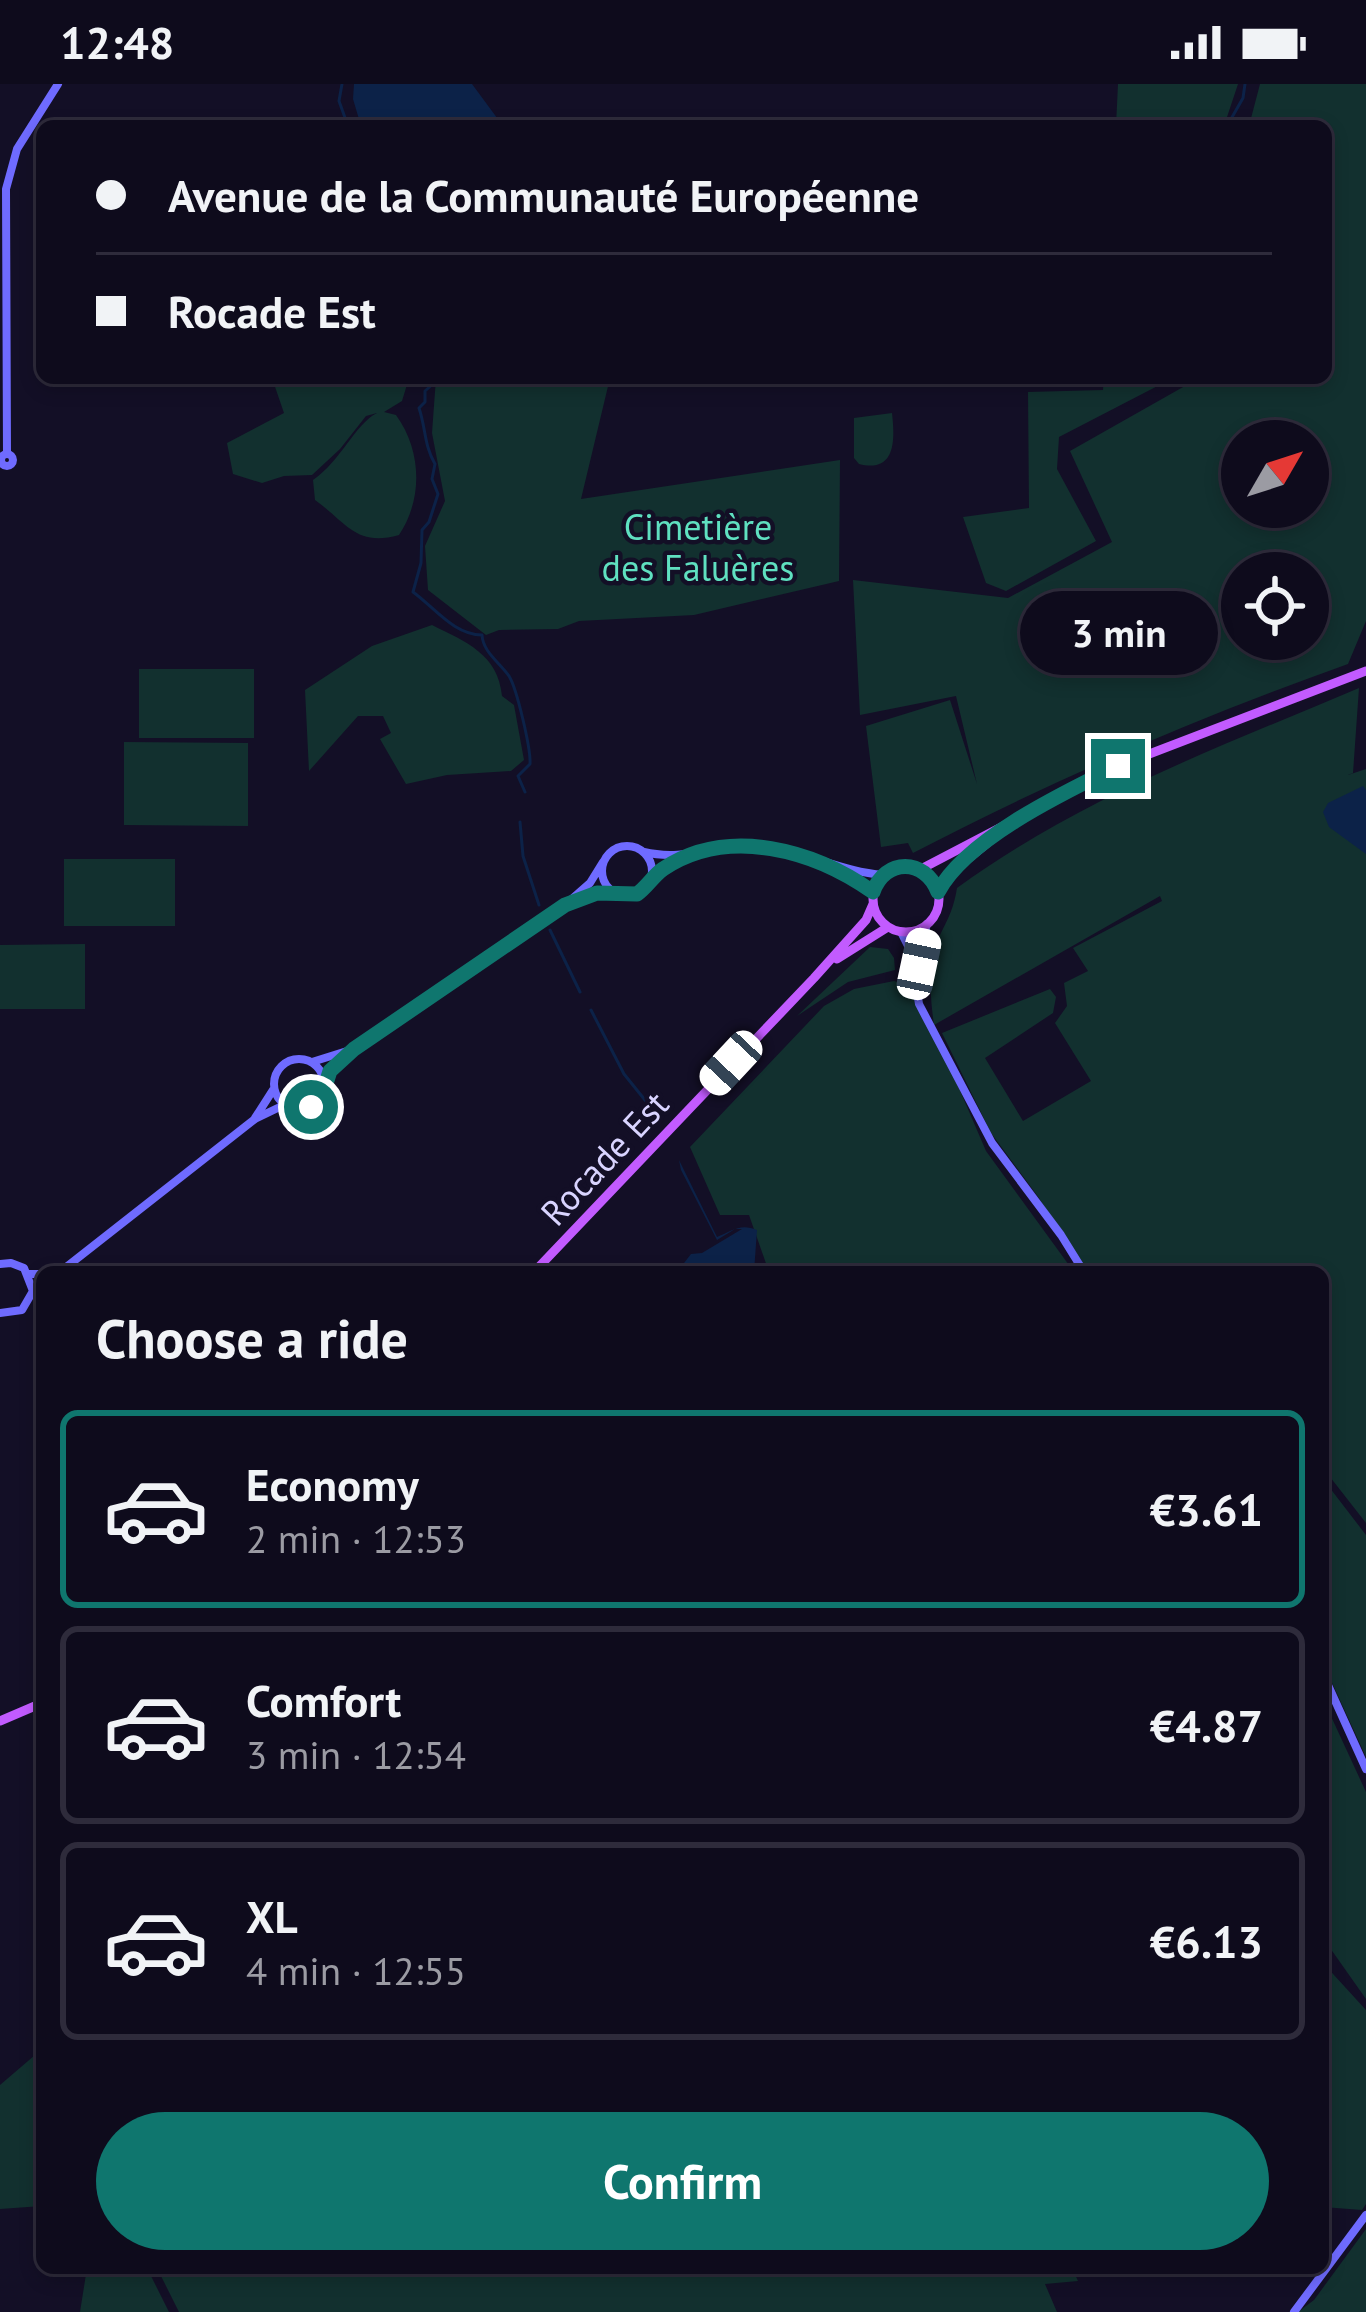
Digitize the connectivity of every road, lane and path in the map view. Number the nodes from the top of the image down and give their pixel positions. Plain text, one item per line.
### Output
1 (58, 84) edge
2 (3, 459) edge
3 (1366, 670) edge
4 (1045, 802) junction
5 (644, 852) junction
6 (692, 855) junction
7 (603, 862) junction
8 (827, 864) junction
9 (921, 869) junction
10 (883, 875) junction
11 (651, 879) junction
12 (612, 891) junction
13 (938, 892) junction
14 (873, 898) junction
15 (565, 905) junction
16 (927, 924) junction
17 (888, 927) junction
18 (901, 932) junction
19 (914, 971) junction
20 (814, 978) junction
21 (354, 1049) junction
22 (313, 1063) junction
23 (324, 1081) junction
24 (274, 1089) junction
25 (284, 1105) junction
26 (254, 1119) junction
27 (0, 1264) edge
28 (68, 1266) edge
29 (540, 1266) edge
30 (1080, 1266) edge
31 (29, 1274) junction
32 (36, 1274) edge
33 (36, 1294) edge
34 (31, 1299) junction
35 (0, 1313) edge
36 (1329, 1687) edge
37 (36, 1705) edge
38 (0, 1720) edge
39 (1366, 1769) edge
40 (1366, 2215) edge
41 (1329, 2265) edge
42 (1322, 2274) edge
43 (1294, 2312) edge

1 - 2 street
3 - 4 main road
4 - 9 main road
4 - 13 main road
5 - 6 street
5 - 7 street
5 - 11 street
6 - 8 street
6 - 11 street
7 - 12 street
7 - 15 street
8 - 10 street
8 - 14 street
9 - 10 main road
9 - 13 main road
10 - 14 main road
11 - 12 street
12 - 15 street
13 - 16 main road
14 - 17 main road
14 - 20 main road, Rocade Est
15 - 21 street
16 - 18 main road
16 - 19 street
17 - 18 main road
17 - 20 main road, Rocade Est
18 - 19 street
19 - 30 street
20 - 29 main road, Rocade Est
21 - 22 street
21 - 23 street
22 - 23 street
22 - 24 street
23 - 25 street
24 - 25 street
24 - 26 street
25 - 26 street
26 - 28 street
27 - 31 street
31 - 32 street
31 - 34 street
33 - 34 street
34 - 35 street
36 - 39 street
37 - 38 main road
40 - 41 street
42 - 43 street

